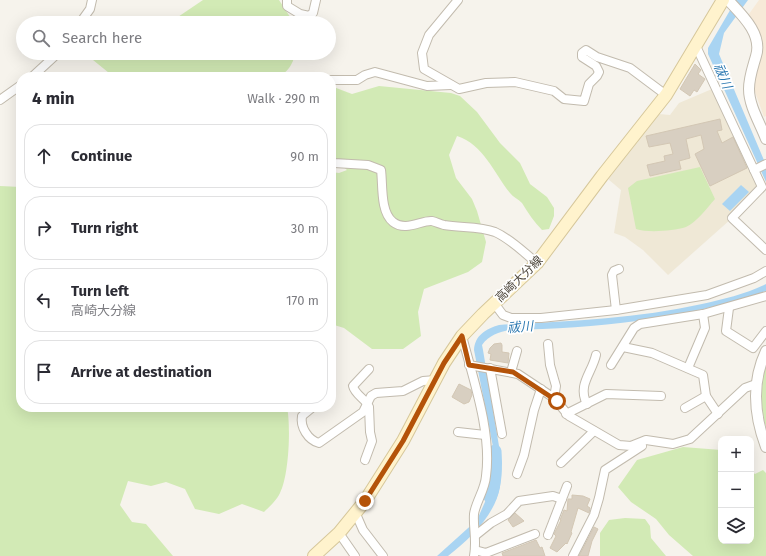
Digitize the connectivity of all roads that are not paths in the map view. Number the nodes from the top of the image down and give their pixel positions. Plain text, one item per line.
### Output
1 (92, 0) edge
2 (286, 0) edge
3 (316, 0) edge
4 (458, 0) edge
5 (727, 1) edge
6 (85, 16) edge
7 (696, 46) junction
8 (761, 55) edge
9 (50, 60) edge
10 (37, 72) edge
11 (336, 80) edge
12 (451, 85) junction
13 (16, 89) edge
14 (666, 95) junction
15 (0, 100) edge
16 (763, 122) edge
17 (766, 139) edge
18 (336, 163) edge
19 (766, 164) edge
20 (756, 169) junction
21 (766, 250) edge
22 (537, 263) junction
23 (619, 269) dead end
24 (766, 271) edge
25 (766, 296) edge
26 (494, 303) junction
27 (729, 308) junction
28 (616, 310) junction
29 (703, 314) junction
30 (766, 331) edge
31 (462, 336) junction
32 (548, 344) dead end
33 (623, 347) junction
34 (517, 351) dead end
35 (766, 351) edge
36 (596, 355) dead end
37 (472, 365) junction
38 (611, 365) dead end
39 (488, 368) junction
40 (688, 368) junction
41 (369, 369) dead end
42 (511, 372) junction
43 (436, 380) junction
44 (756, 384) junction
45 (540, 389) junction
46 (661, 396) dead end
47 (706, 396) junction
48 (554, 398) junction
49 (368, 404) junction
50 (587, 404) junction
51 (685, 408) dead end
52 (307, 412) edge
53 (566, 414) junction
54 (718, 414) junction
55 (594, 431) junction
56 (458, 432) dead end
57 (502, 434) dead end
58 (485, 435) junction
59 (663, 444) junction
60 (766, 447) edge
61 (365, 460) dead end
62 (561, 463) dead end
63 (517, 474) dead end
64 (567, 486) dead end
65 (562, 499) junction
66 (356, 514) junction
67 (339, 533) junction
68 (476, 534) junction
69 (535, 534) dead end
70 (548, 535) dead end
71 (475, 553) edge
72 (571, 555) edge
73 (314, 556) edge
74 (355, 556) edge
75 (382, 556) edge

1 - 6 street
2 - 3 street
4 - 12 street
5 - 7 main road, 高崎大分線
5 - 8 street
7 - 14 main road, 高崎大分線
7 - 20 street
8 - 16 street
9 - 10 street
11 - 12 street
12 - 14 street
13 - 15 street
14 - 22 main road, 高崎大分線
16 - 17 street
18 - 22 street
19 - 20 street
20 - 21 street
22 - 26 main road, 高崎大分線
23 - 28 street
24 - 28 street
25 - 27 street
26 - 28 street
26 - 31 main road, 高崎大分線
27 - 29 street
27 - 30 street
29 - 33 street
29 - 40 street
31 - 37 street
31 - 43 main road, 高崎大分線
32 - 48 street
33 - 38 street
33 - 40 street
34 - 42 street
35 - 44 street
36 - 50 street
37 - 39 street
37 - 58 street
39 - 42 street
39 - 57 street
40 - 47 street
41 - 49 street
42 - 45 street
43 - 49 street
43 - 66 main road, 高崎大分線
44 - 54 street
44 - 60 street
45 - 48 street
45 - 63 street
46 - 50 street
47 - 51 street
47 - 54 street
48 - 53 street
49 - 52 street
49 - 61 street
50 - 53 street
53 - 55 street
54 - 59 street
55 - 59 street
55 - 62 street
56 - 58 street
58 - 68 street
59 - 72 street
64 - 65 street
65 - 68 street
65 - 70 street
66 - 67 main road, 高崎大分線
66 - 75 street
67 - 73 main road, 高崎大分線
67 - 74 street
68 - 71 street
69 - 71 street

